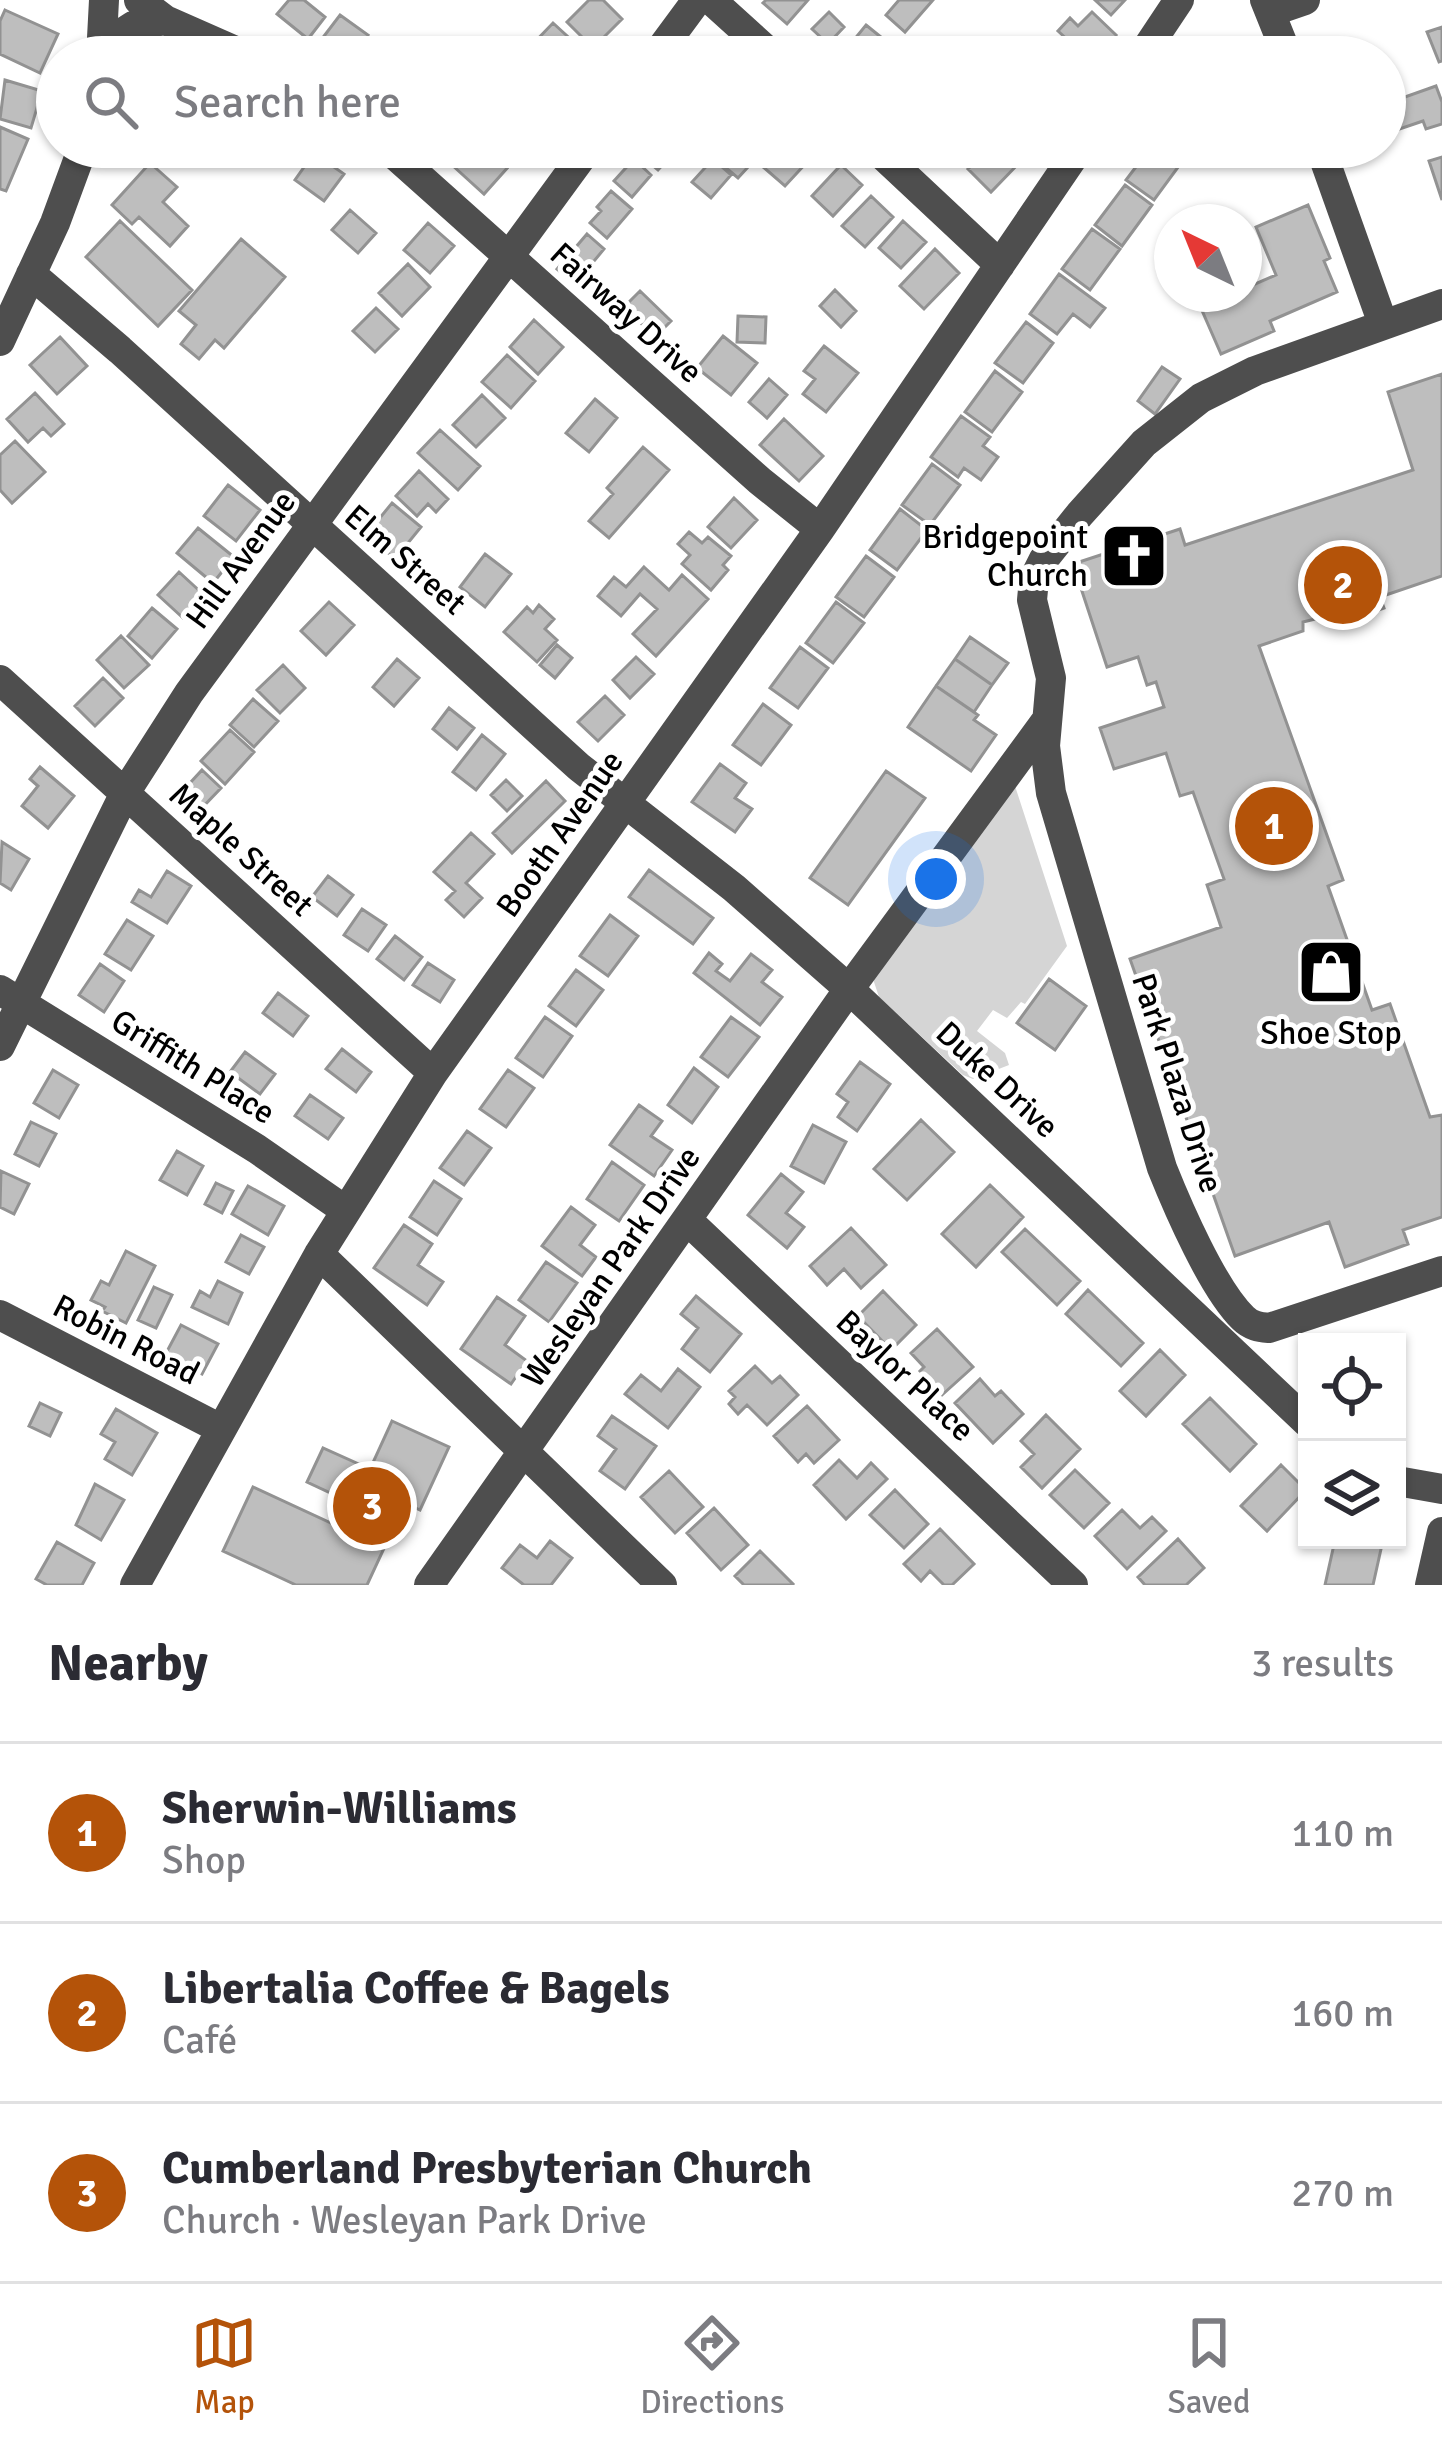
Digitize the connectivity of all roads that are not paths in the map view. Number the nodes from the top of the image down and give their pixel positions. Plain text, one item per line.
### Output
1 (104, 0) edge
2 (139, 0) edge
3 (697, 0) edge
4 (711, 0) edge
5 (1179, 0) edge
6 (1305, 0) edge
7 (1269, 6) edge
8 (165, 20) junction
9 (103, 36) edge
10 (121, 36) edge
11 (201, 36) edge
12 (670, 36) edge
13 (751, 36) edge
14 (1155, 36) edge
15 (1280, 36) edge
16 (75, 168) edge
17 (410, 168) edge
18 (573, 168) edge
19 (896, 168) edge
20 (1066, 168) edge
21 (1327, 168) edge
22 (508, 256) junction
23 (1000, 265) junction
24 (31, 274) junction
25 (1442, 304) edge
26 (1383, 324) junction
27 (0, 341) edge
28 (311, 526) junction
29 (820, 529) junction
30 (0, 680) edge
31 (1046, 721) junction
32 (125, 793) junction
33 (626, 803) junction
34 (849, 989) junction
35 (10, 997) edge
36 (0, 1046) edge
37 (433, 1073) junction
38 (345, 1210) junction
39 (687, 1220) junction
40 (319, 1254) junction
41 (1442, 1271) edge
42 (0, 1316) edge
43 (1298, 1413) edge
44 (219, 1428) junction
45 (527, 1452) junction
46 (1406, 1483) edge
47 (1442, 1489) edge
48 (1442, 1532) edge
49 (135, 1585) edge
50 (429, 1585) edge
51 (662, 1585) edge
52 (1073, 1585) edge
53 (1430, 1585) edge

1 - 9 street
2 - 8 street
3 - 12 street
4 - 13 street
5 - 14 street
6 - 7 street
7 - 15 street
8 - 10 street
8 - 11 street
16 - 24 street
17 - 22 street, Fairway Drive
18 - 22 street, Hill Avenue
19 - 23 street
20 - 23 street, Booth Avenue
21 - 26 street
22 - 28 street, Hill Avenue
22 - 29 street, Fairway Drive
23 - 29 street, Booth Avenue
24 - 27 street
24 - 28 street, Elm Street
25 - 26 street, Park Plaza Drive
26 - 31 street, Park Plaza Drive
28 - 32 street, Hill Avenue
28 - 33 street, Elm Street
29 - 33 street, Booth Avenue
30 - 32 street, Maple Street
31 - 34 street
31 - 41 street, Park Plaza Drive
32 - 35 street, Hill Avenue
32 - 37 street, Maple Street
33 - 34 street, Duke Drive
33 - 37 street, Booth Avenue
34 - 39 street, Wesleyan Park Drive
34 - 43 street, Duke Drive
35 - 36 street, Hill Avenue
35 - 38 street, Griffith Place
37 - 38 street, Booth Avenue
38 - 40 street, Booth Avenue
39 - 45 street, Wesleyan Park Drive
39 - 52 street, Baylor Place
40 - 44 street, Booth Avenue
40 - 45 street
42 - 44 street, Robin Road
44 - 49 street, Booth Avenue
45 - 50 street, Wesleyan Park Drive
45 - 51 street
46 - 47 street
48 - 53 street

